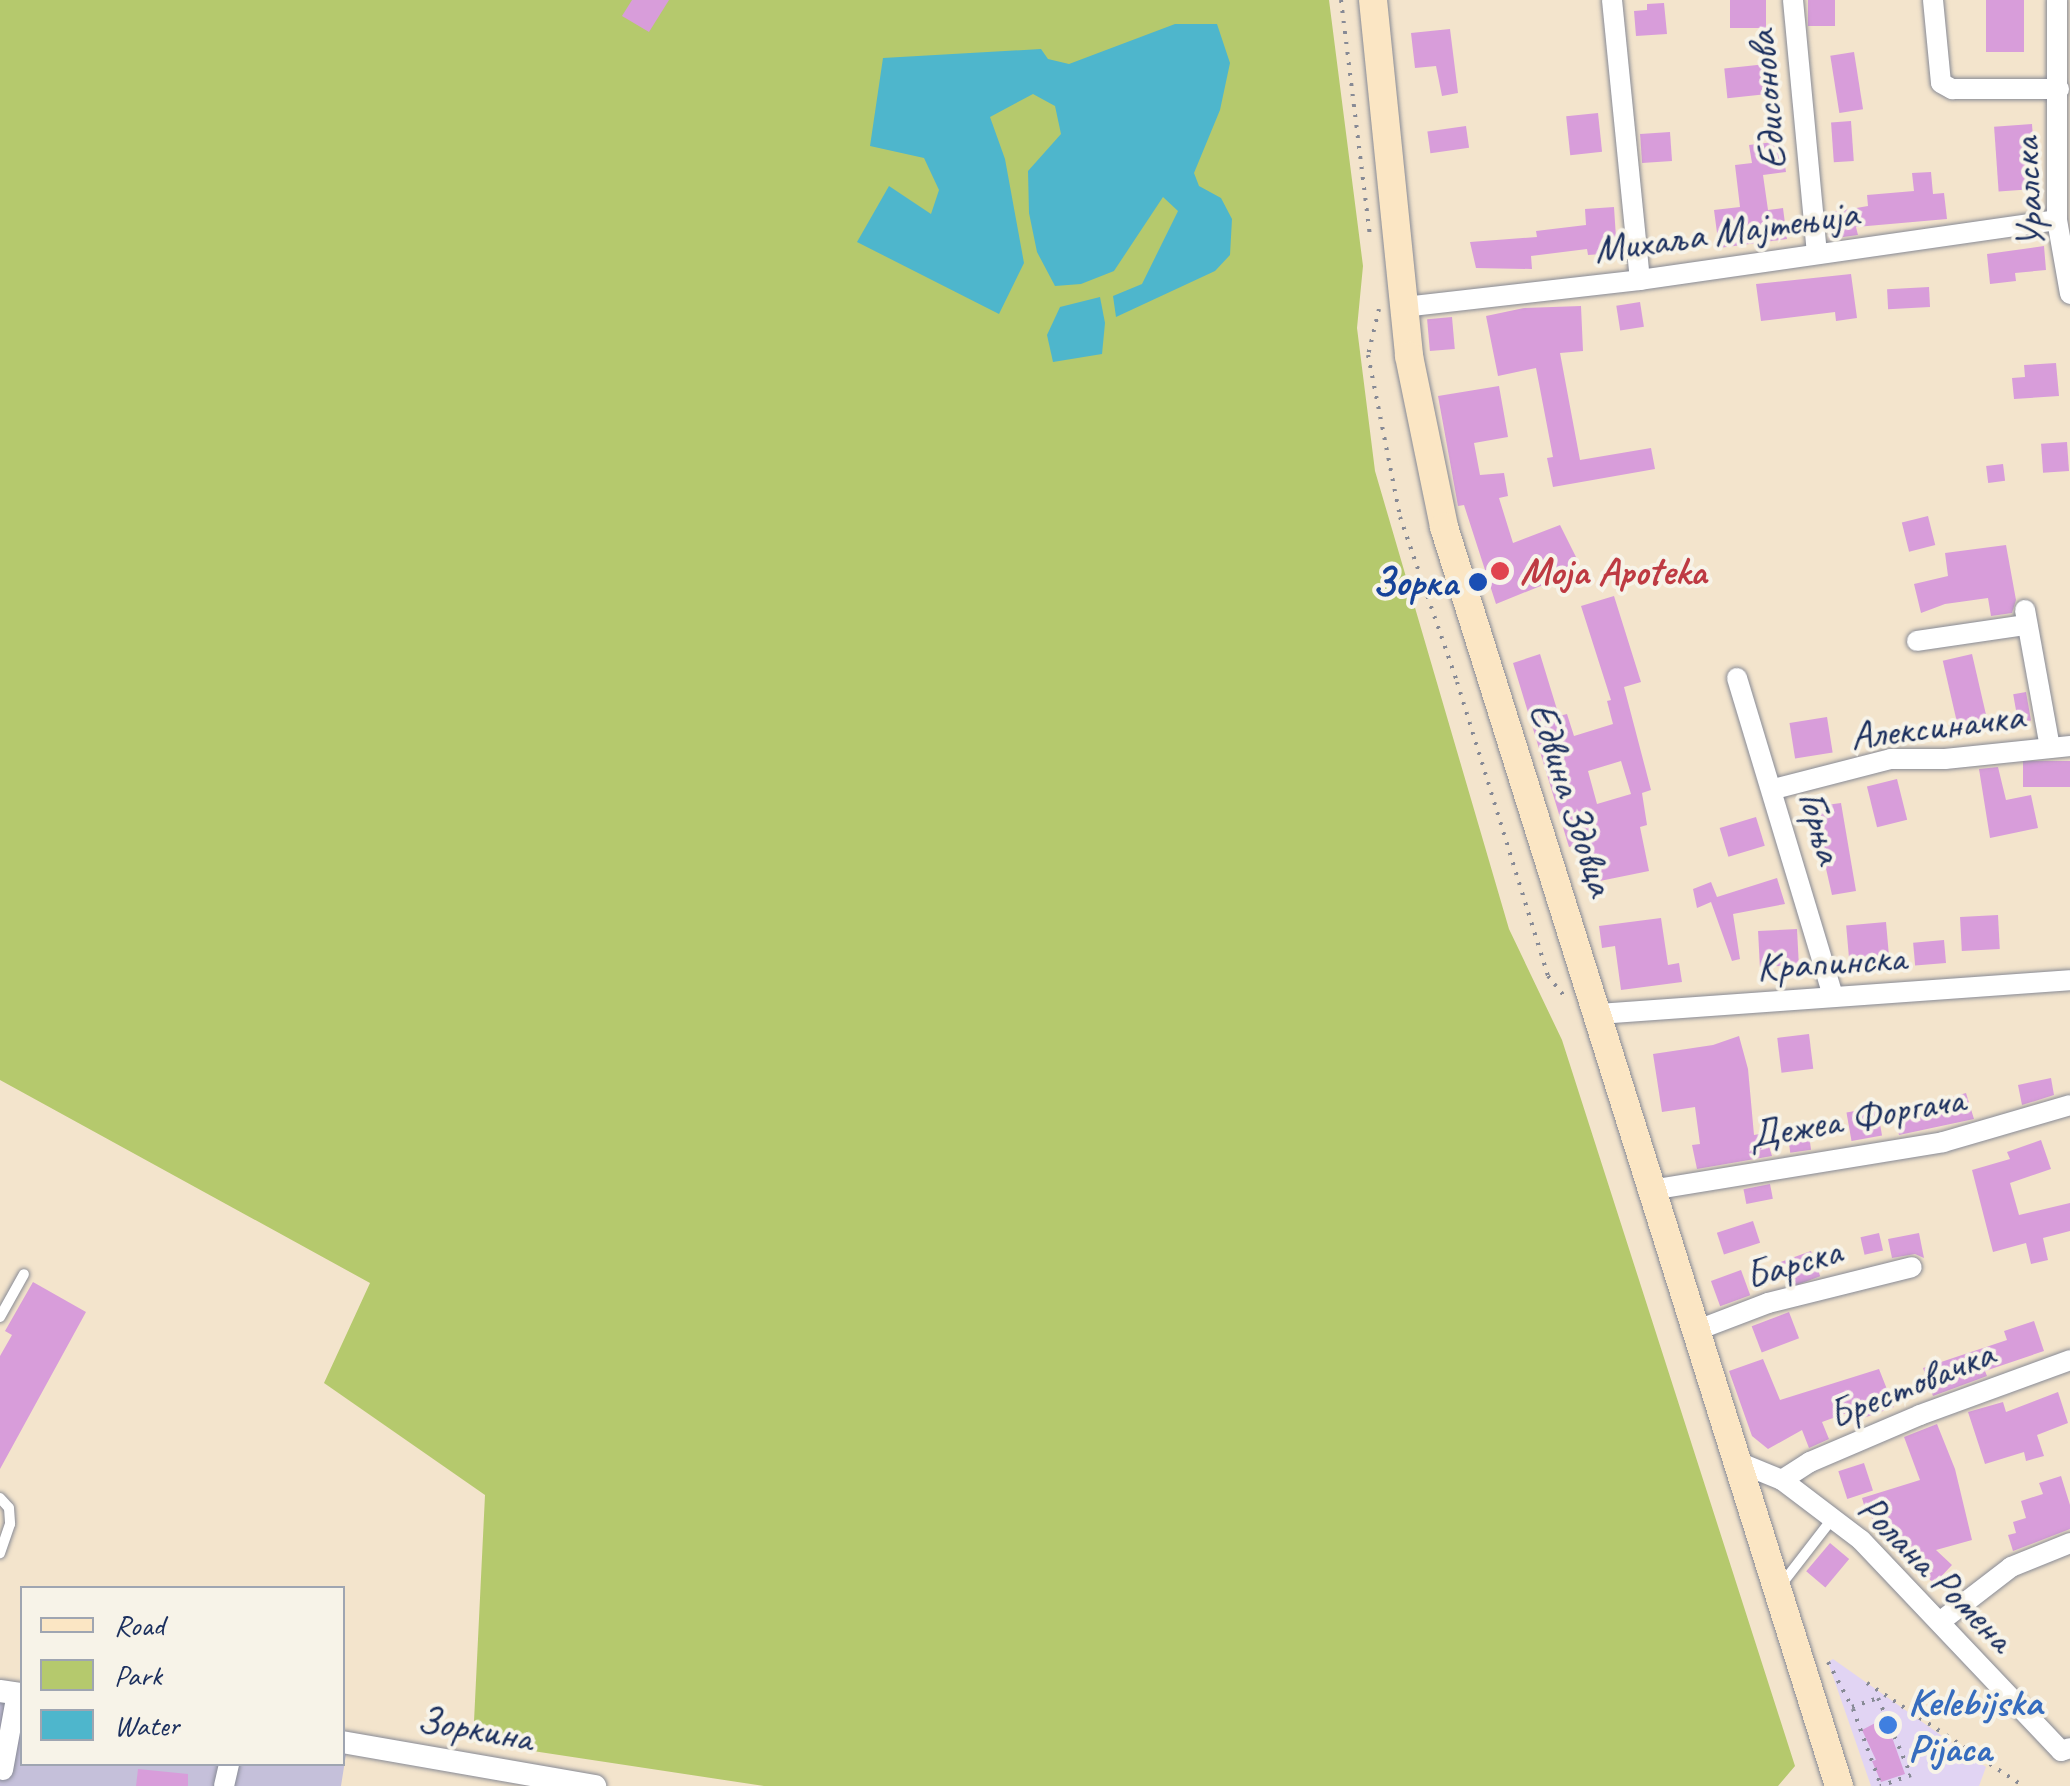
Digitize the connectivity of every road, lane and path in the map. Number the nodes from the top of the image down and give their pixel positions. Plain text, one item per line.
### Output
1 (1373, 0) edge
2 (1612, 0) edge
3 (1793, 0) edge
4 (1932, 0) edge
5 (2062, 10) edge
6 (2059, 89) junction
7 (2057, 220) junction
8 (1817, 253) junction
9 (1640, 280) junction
10 (2070, 294) edge
11 (1404, 307) junction
12 (1917, 641) dead end
13 (1738, 678) dead end
14 (2060, 747) edge
15 (1774, 789) junction
16 (2070, 980) edge
17 (1833, 996) junction
18 (1598, 1014) junction
19 (2070, 1105) edge
20 (1651, 1190) junction
21 (1912, 1267) dead end
22 (24, 1274) dead end
23 (0, 1317) edge
24 (1695, 1331) junction
25 (2070, 1360) edge
26 (1738, 1462) junction
27 (1782, 1480) junction
28 (0, 1498) edge
29 (1832, 1518) junction
30 (2070, 1543) edge
31 (0, 1553) edge
32 (1778, 1598) junction
33 (1940, 1621) junction
34 (1867, 1683) dead end
35 (13, 1693) edge
36 (1852, 1707) dead end
37 (345, 1743) edge
38 (2067, 1752) edge
39 (3, 1770) dead end
40 (595, 1786) edge
41 (1839, 1786) edge
42 (1880, 1786) edge
43 (2023, 1786) edge

1 - 11 main road, Едвина Здовца
2 - 9 street
3 - 8 street, Едисонова
4 - 6 street, Уралска
5 - 6 street, Уралска
6 - 7 street, Уралска
7 - 8 street, Михаља Мајтењија
7 - 10 street, Уралска
8 - 9 street, Михаља Мајтењија
9 - 11 street, Михаља Мајтењија
11 - 18 main road, Едвина Здовца
12 - 14 street, Алексиначка
13 - 15 street, Горња
14 - 15 street, Алексиначка
15 - 17 street, Горња
16 - 17 street, Крапинска
17 - 18 street, Крапинска
18 - 20 main road, Едвина Здовца
19 - 20 street, Дежеа Форгача
20 - 24 main road, Едвина Здовца
21 - 24 street, Барска
22 - 23 lane
24 - 26 main road, Едвина Здовца
25 - 27 street, Брестовачка
26 - 27 street, Ролана Ромена
26 - 32 main road, Едвина Здовца
27 - 29 street, Ролана Ромена
28 - 31 lane
29 - 32 lane
29 - 33 street, Ролана Ромена
30 - 33 street
32 - 41 main road, Едвина Здовца
33 - 38 street, Ролана Ромена
34 - 43 path
35 - 39 street
36 - 42 path
37 - 40 street, Зоркина

